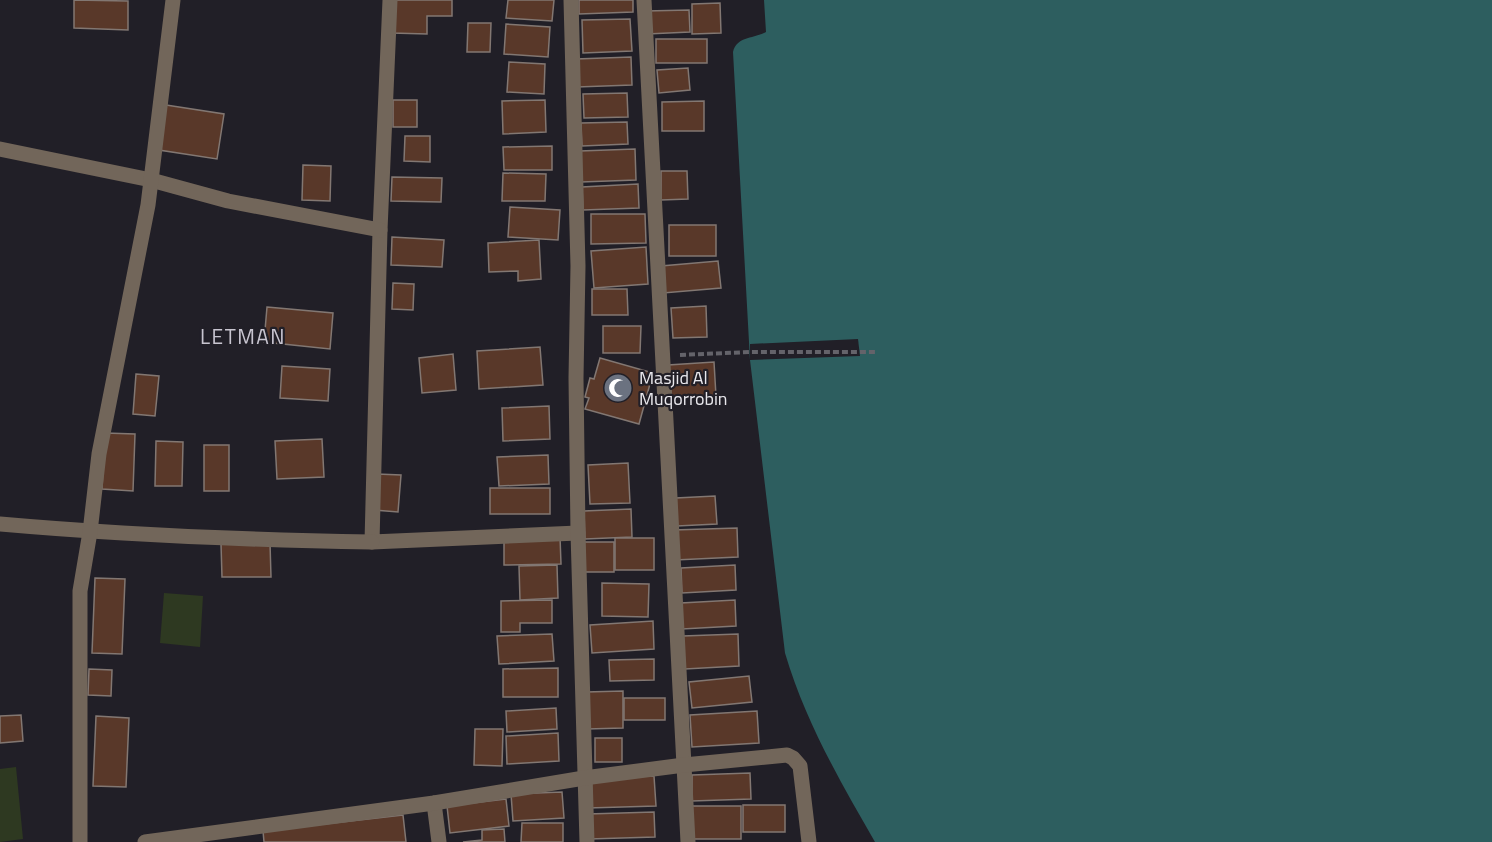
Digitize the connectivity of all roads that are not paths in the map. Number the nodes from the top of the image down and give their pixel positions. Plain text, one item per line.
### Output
1 (173, 0) edge
2 (390, 0) edge
3 (571, 0) edge
4 (644, 0) edge
5 (0, 149) edge
6 (151, 180) junction
7 (380, 230) junction
8 (0, 524) edge
9 (90, 532) junction
10 (578, 533) junction
11 (372, 542) junction
12 (684, 765) junction
13 (584, 778) junction
14 (434, 802) junction
15 (255, 835) edge
16 (80, 842) edge
17 (145, 842) edge
18 (439, 842) edge
19 (587, 842) edge
20 (688, 842) edge
21 (809, 842) edge

1 - 6 street
2 - 7 street
3 - 10 street
4 - 12 street
5 - 6 street
6 - 7 street
6 - 9 street
7 - 11 street
8 - 9 street
9 - 11 street
9 - 16 street
10 - 11 street
10 - 13 street
12 - 13 street
12 - 20 street
12 - 21 street
13 - 14 street
13 - 19 street
14 - 15 street
14 - 18 street
15 - 17 street

